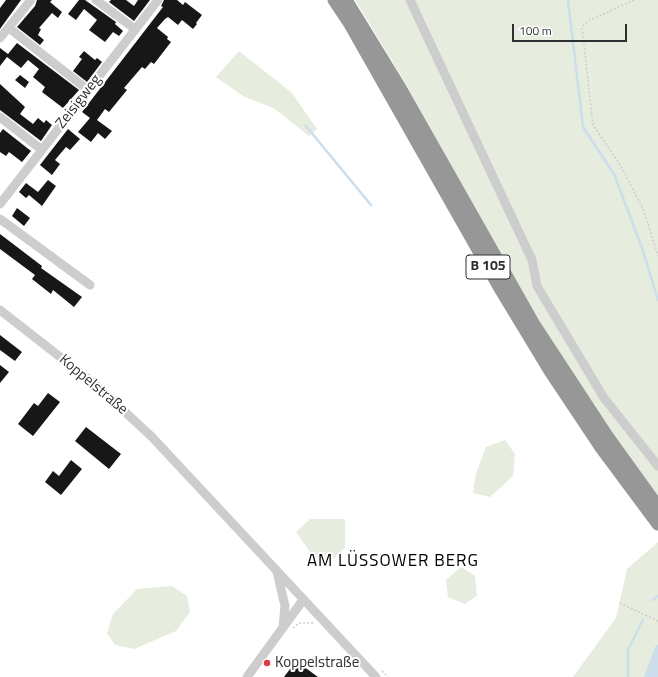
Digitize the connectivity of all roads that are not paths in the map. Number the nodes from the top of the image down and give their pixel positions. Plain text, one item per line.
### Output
1 (31, 0) edge
2 (96, 0) edge
3 (158, 0) edge
4 (334, 0) edge
5 (346, 0) edge
6 (410, 0) edge
7 (9, 28) junction
8 (135, 29) junction
9 (0, 38) edge
10 (88, 90) junction
11 (0, 117) edge
12 (42, 150) junction
13 (0, 204) edge
14 (0, 219) edge
15 (90, 285) dead end
16 (0, 310) edge
17 (658, 466) edge
18 (658, 507) edge
19 (658, 524) edge
20 (277, 572) junction
21 (304, 600) junction
22 (286, 631) junction
23 (247, 677) edge
24 (376, 677) edge

1 - 7 street
2 - 8 street
3 - 8 street, Zeisigweg
4 - 19 highway, B 105
5 - 18 highway, B 105
6 - 17 street
7 - 9 street
7 - 10 street
8 - 10 street, Zeisigweg
10 - 12 street, Zeisigweg
11 - 12 street
12 - 13 street, Zeisigweg
14 - 15 street
16 - 20 street, Koppelstraße
20 - 21 street, Koppelstraße
20 - 22 street
21 - 22 street
21 - 24 street, Koppelstraße
22 - 23 street

